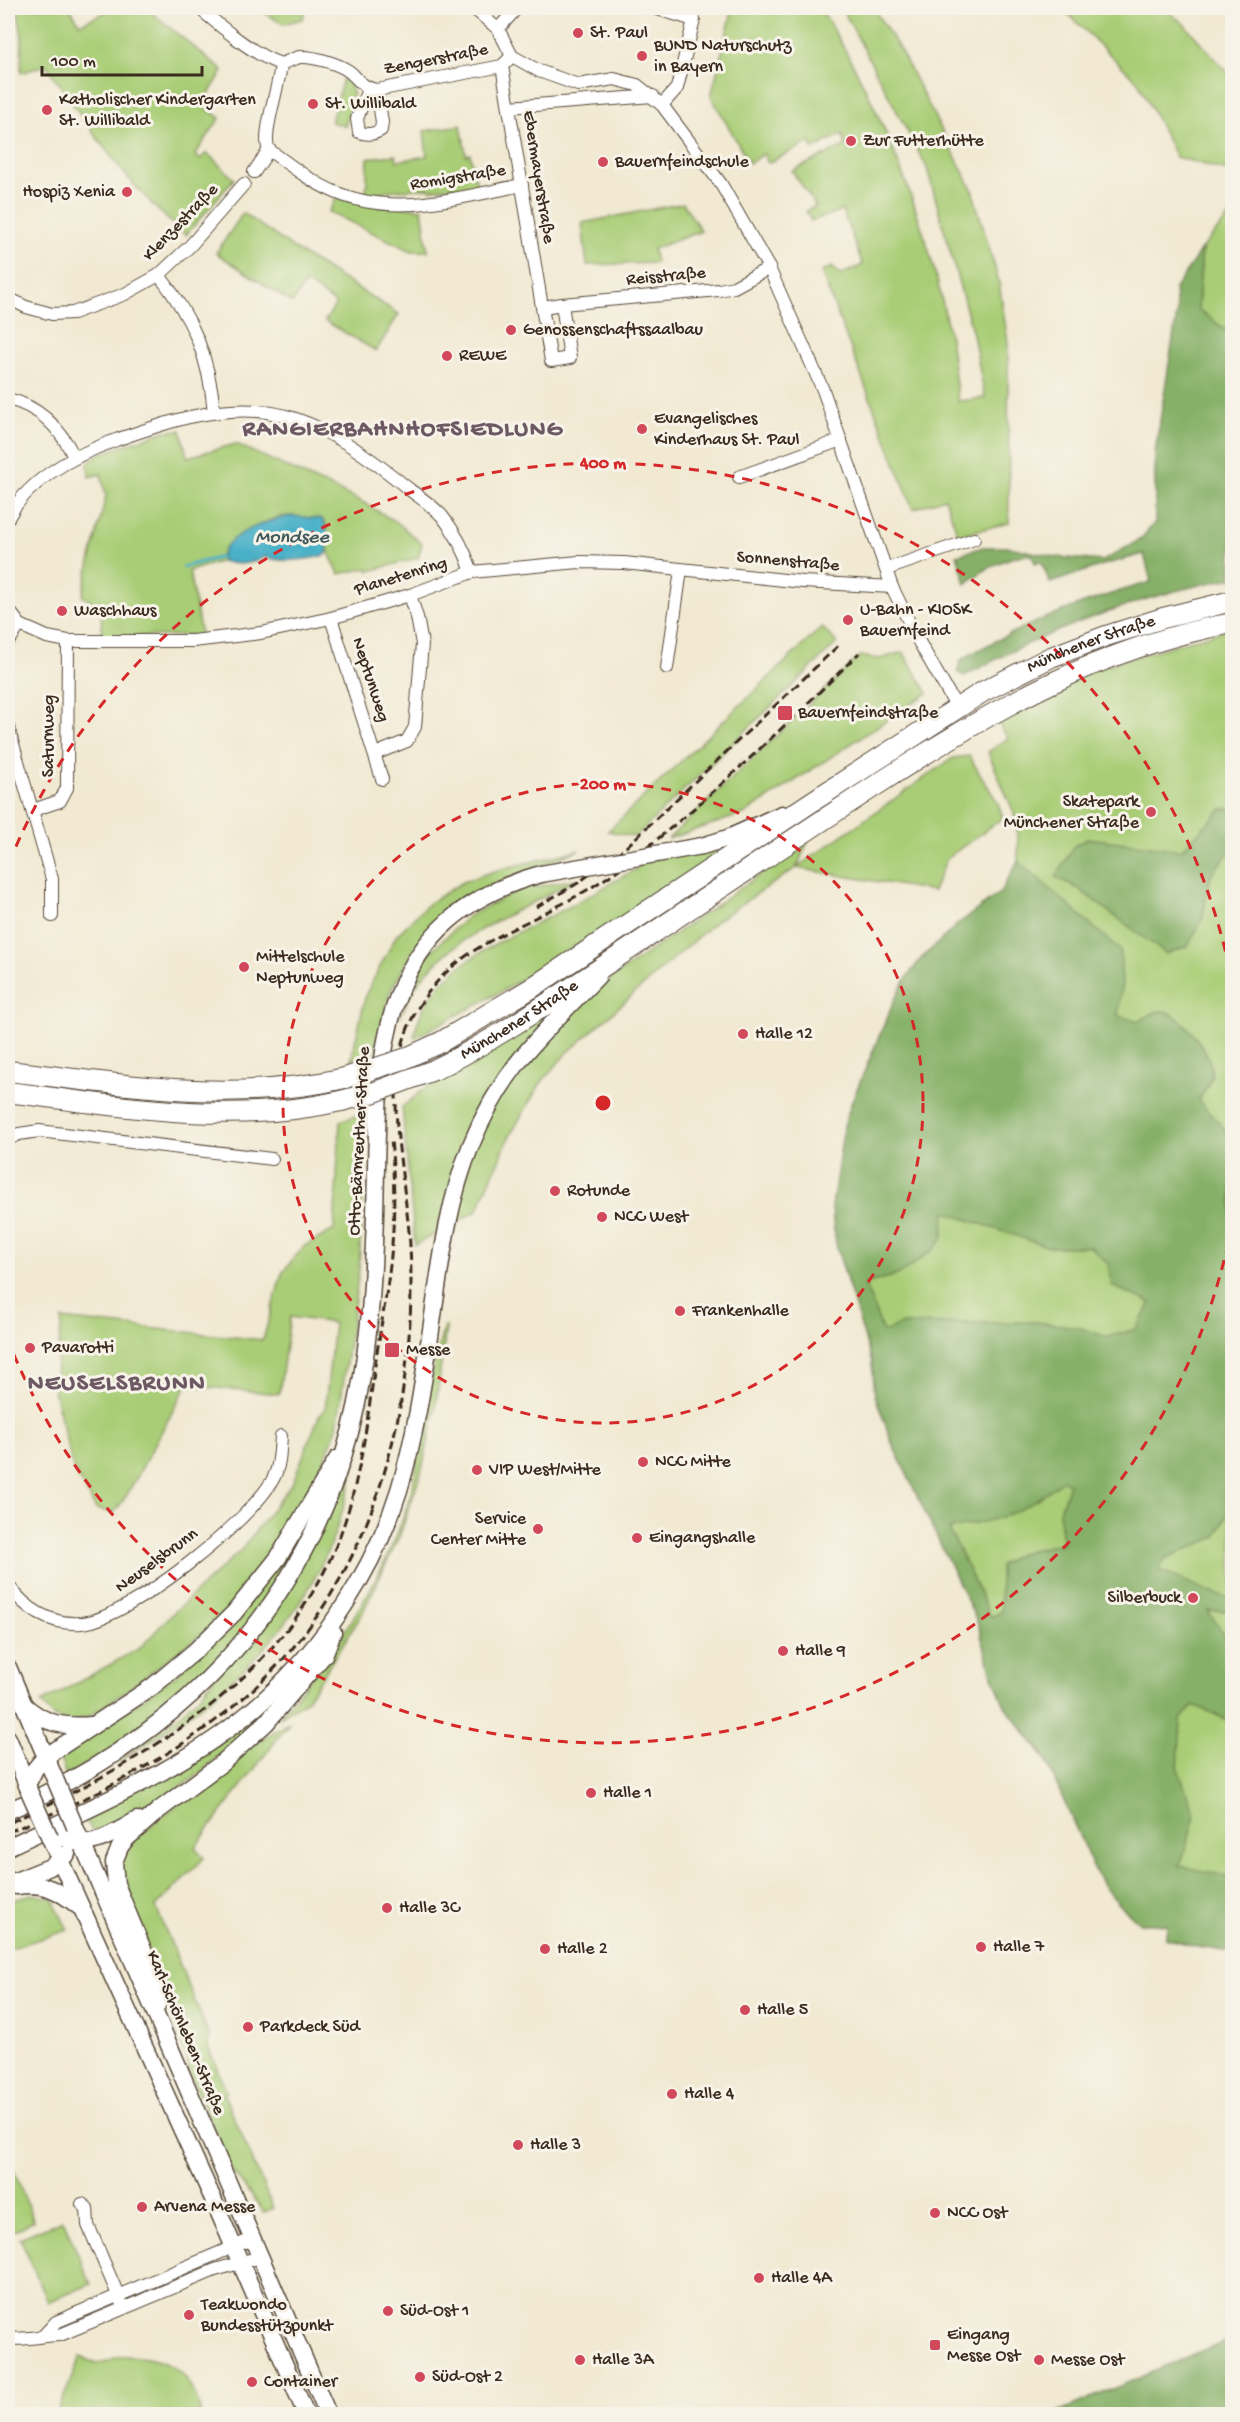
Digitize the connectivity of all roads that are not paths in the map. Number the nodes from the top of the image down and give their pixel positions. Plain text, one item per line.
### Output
1 (199, 8) edge
2 (473, 8) edge
3 (517, 8) edge
4 (654, 8) edge
5 (498, 29) junction
6 (512, 56) junction
7 (281, 64) junction
8 (502, 66) junction
9 (658, 100) junction
10 (509, 108) junction
11 (269, 150) junction
12 (254, 172) dead end
13 (244, 184) dead end
14 (522, 185) junction
15 (769, 268) junction
16 (159, 274) junction
17 (8, 298) edge
18 (562, 304) junction
19 (543, 307) junction
20 (8, 399) edge
21 (214, 412) junction
22 (841, 440) junction
23 (74, 457) junction
24 (739, 477) dead end
25 (8, 518) edge
26 (974, 539) dead end
27 (886, 569) junction
28 (681, 570) junction
29 (472, 572) junction
30 (892, 587) junction
31 (410, 595) junction
32 (1233, 601) edge
33 (8, 609) edge
34 (331, 618) junction
35 (1233, 623) edge
36 (20, 625) junction
37 (8, 642) edge
38 (68, 642) junction
39 (1051, 657) junction
40 (667, 668) dead end
41 (1052, 681) junction
42 (957, 708) junction
43 (8, 727) edge
44 (966, 728) junction
45 (375, 754) junction
46 (382, 779) dead end
47 (813, 801) junction
48 (33, 810) junction
49 (52, 916) dead end
50 (616, 958) junction
51 (8, 1071) edge
52 (8, 1092) edge
53 (8, 1139) edge
54 (272, 1160) dead end
55 (281, 1436) dead end
56 (347, 1443) junction
57 (8, 1584) edge
58 (344, 1606) junction
59 (8, 1667) edge
60 (23, 1703) junction
61 (96, 1725) junction
62 (8, 1738) edge
63 (45, 1757) junction
64 (24, 1779) edge
65 (51, 1781) junction
66 (159, 1810) junction
67 (8, 1811) edge
68 (50, 1832) junction
69 (77, 1836) junction
70 (8, 1847) edge
71 (60, 1862) junction
72 (8, 1886) edge
73 (80, 1907) junction
74 (157, 2016) junction
75 (82, 2204) dead end
76 (252, 2239) junction
77 (233, 2246) junction
78 (260, 2257) junction
79 (241, 2263) junction
80 (119, 2296) junction
81 (124, 2308) junction
82 (44, 2335) junction
83 (8, 2338) edge
84 (306, 2415) edge
85 (328, 2415) edge

1 - 7 street
2 - 5 street
3 - 5 street
4 - 9 street
5 - 6 street
6 - 8 street
6 - 9 street
7 - 8 street, Zengerstraße
7 - 11 street
8 - 10 street, Ebermayerstraße
9 - 10 street
9 - 15 street
10 - 14 street, Ebermayerstraße
11 - 12 street
11 - 14 street, Romigstraße
13 - 16 street, Klenzestraße
14 - 19 street, Ebermayerstraße
15 - 18 street, Reisstraße
15 - 22 street
16 - 17 street, Klenzestraße
16 - 21 street
18 - 19 street, Reisstraße
18 - 19 street, Ebermayerstraße
20 - 23 street
21 - 23 street, Planetenring
21 - 29 street, Planetenring
22 - 24 street
22 - 27 street
23 - 25 street, Planetenring
26 - 27 street
27 - 30 street
28 - 29 street, Sonnenstraße
28 - 30 street, Sonnenstraße
28 - 40 street
29 - 31 street, Planetenring
30 - 42 street
31 - 34 street, Planetenring
31 - 45 street, Neptunweg
32 - 39 main road, Münchener Straße
33 - 36 street, Planetenring
34 - 38 street, Planetenring
34 - 45 street, Neptunweg
35 - 41 main road, Münchener Straße
36 - 37 street
36 - 38 street, Planetenring
38 - 48 street, Saturnweg
39 - 41 main road
39 - 42 main road, Münchener Straße
41 - 44 main road, Münchener Straße
42 - 44 main road
42 - 47 main road, Münchener Straße
43 - 48 street, Saturnweg
44 - 50 main road, Münchener Straße
45 - 46 street, Neptunweg
47 - 51 main road, Münchener Straße, bridge
47 - 56 main road, Otto-Bärnreuther-Straße, bridge
48 - 49 street, Saturnweg
50 - 52 main road, Münchener Straße, bridge
50 - 58 main road
53 - 54 street
55 - 57 street, Neuselsbrunn
56 - 61 main road, Otto-Bärnreuther-Straße
56 - 67 main road, Otto-Bärnreuther-Straße
58 - 66 main road
58 - 70 main road
59 - 60 main road, Karl-Schönleben-Straße
60 - 61 main road
60 - 63 main road, Karl-Schönleben-Straße
61 - 63 main road, Otto-Bärnreuther-Straße
62 - 64 main road
63 - 64 main road, Otto-Bärnreuther-Straße
63 - 65 main road, Karl-Schönleben-Straße
64 - 65 main road
64 - 68 main road, bridge
65 - 69 main road, Karl-Schönleben-Straße, bridge
66 - 69 main road
66 - 74 main road
68 - 69 main road
68 - 71 main road
69 - 71 main road
69 - 74 main road, Karl-Schönleben-Straße
71 - 72 main road
71 - 73 main road
72 - 73 main road
73 - 77 main road
74 - 76 main road, Karl-Schönleben-Straße
75 - 80 street
76 - 77 street
76 - 78 main road, Karl-Schönleben-Straße
77 - 79 main road
77 - 80 street
78 - 79 street
78 - 85 main road, Karl-Schönleben-Straße
79 - 81 street
79 - 84 main road
80 - 81 street
80 - 82 street
81 - 82 street
82 - 83 street

